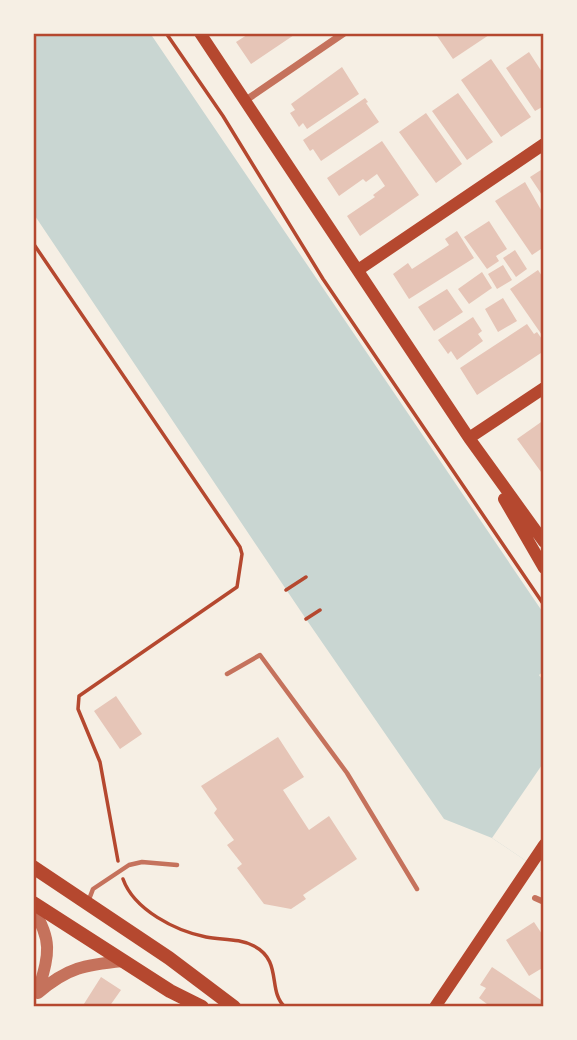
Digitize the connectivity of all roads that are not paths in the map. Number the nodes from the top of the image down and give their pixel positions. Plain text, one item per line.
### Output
1 (200, 33) edge
2 (344, 33) edge
3 (246, 100) junction
4 (544, 144) edge
5 (358, 270) junction
6 (544, 388) edge
7 (470, 438) junction
8 (544, 542) edge
9 (544, 568) edge
10 (227, 674) dead end
11 (544, 845) edge
12 (177, 865) dead end
13 (33, 866) edge
14 (417, 889) dead end
15 (535, 898) dead end
16 (544, 902) edge
17 (33, 903) edge
18 (87, 903) junction
19 (33, 909) edge
20 (123, 961) junction
21 (36, 997) edge
22 (202, 1007) edge
23 (234, 1007) edge
24 (436, 1007) edge

1 - 3 main road
2 - 3 street
3 - 5 main road
4 - 5 main road
5 - 7 main road
6 - 7 main road
7 - 8 main road
7 - 9 main road
10 - 14 lane
11 - 24 main road
12 - 18 lane
13 - 18 main road
15 - 16 street
17 - 20 main road
18 - 23 main road
19 - 21 street
20 - 21 street
20 - 22 main road

